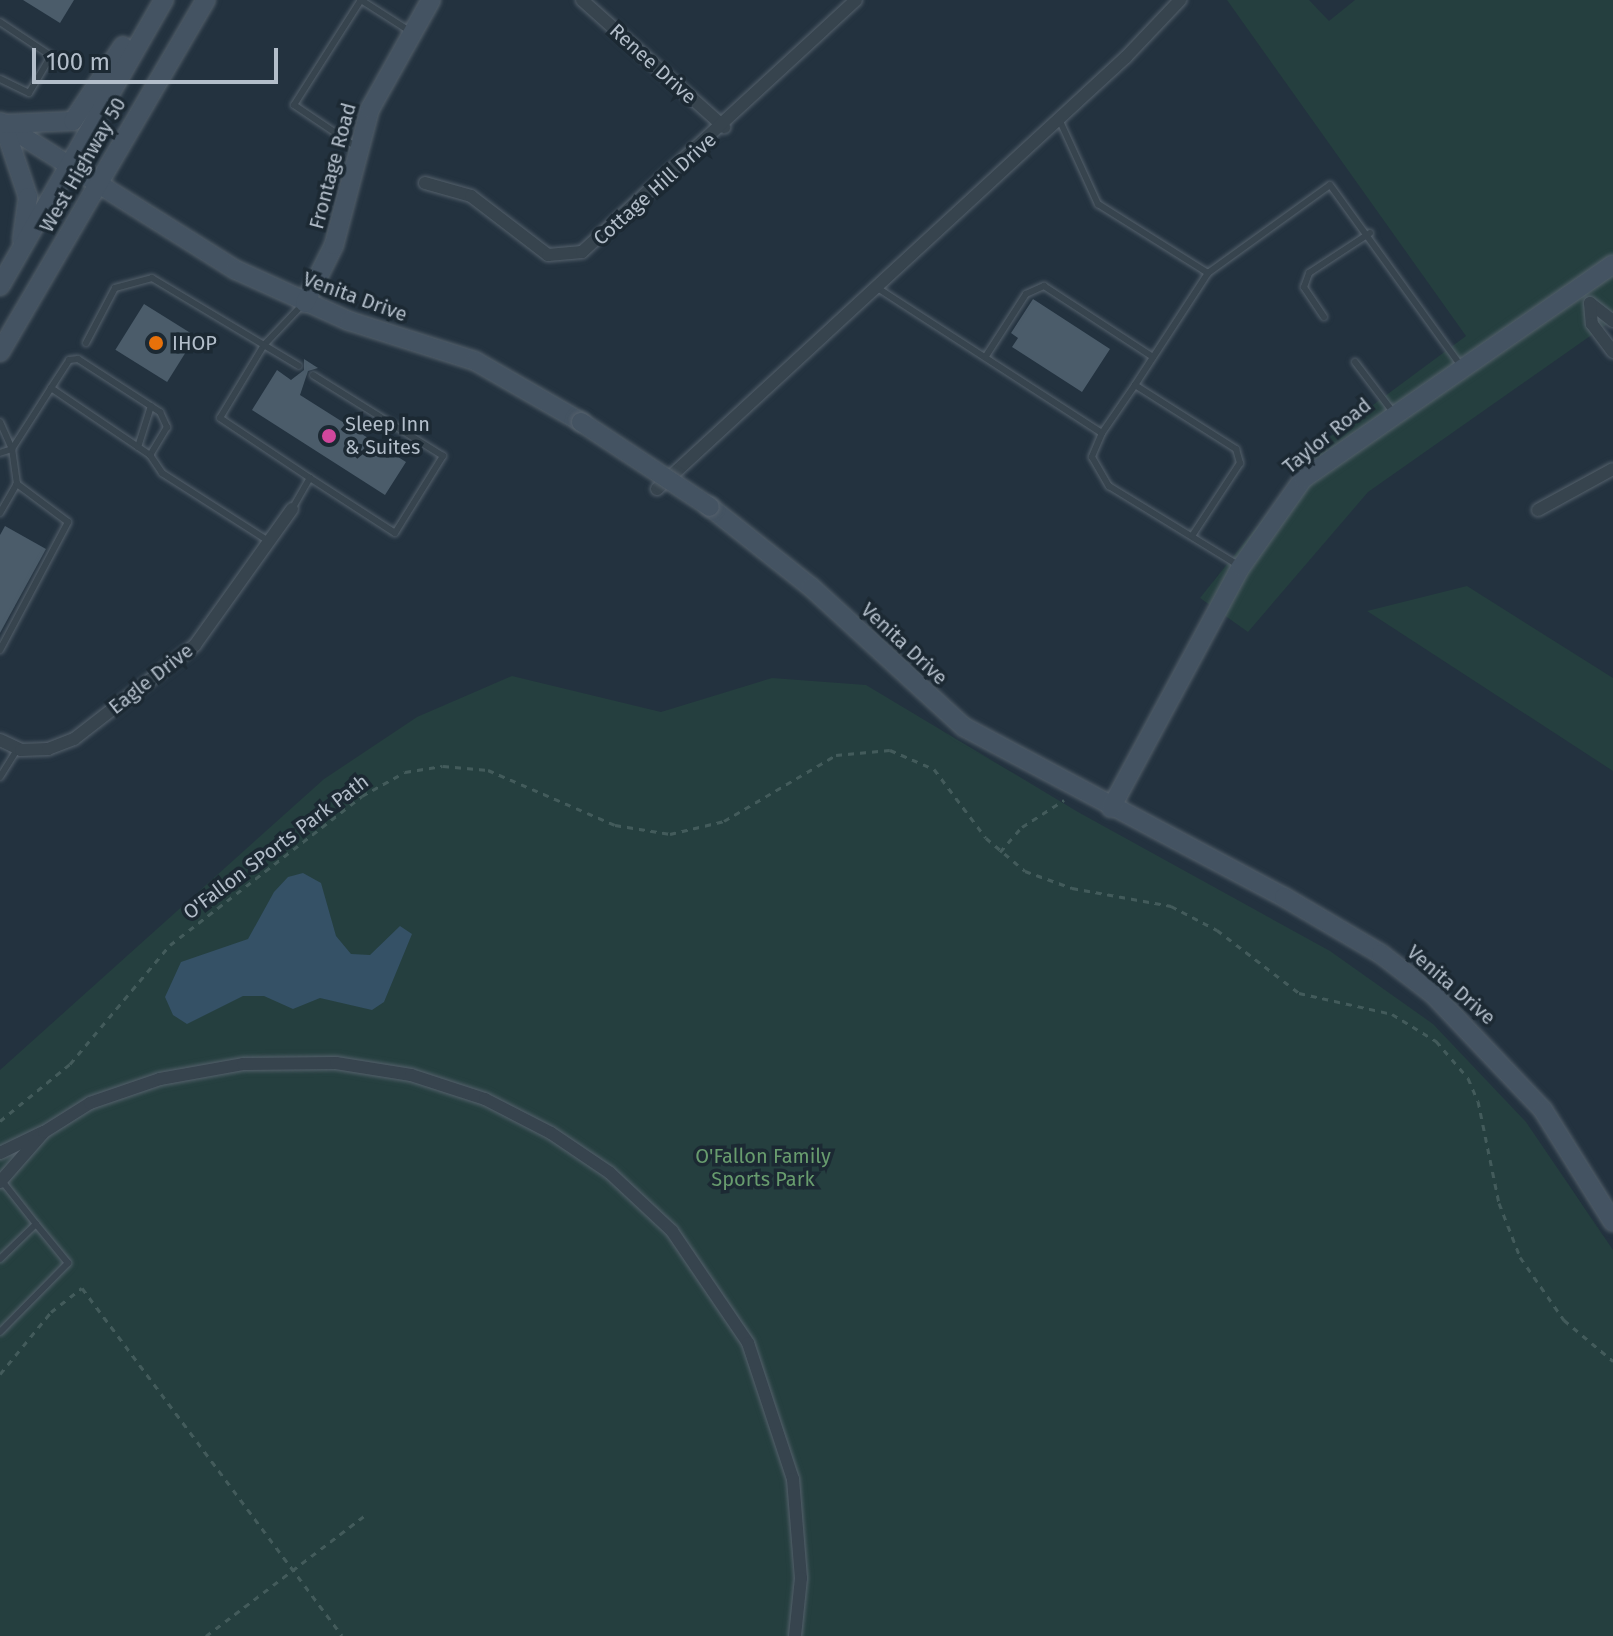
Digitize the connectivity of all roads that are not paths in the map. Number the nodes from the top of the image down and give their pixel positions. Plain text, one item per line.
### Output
1 (164, 0) edge
2 (206, 0) edge
3 (431, 0) edge
4 (582, 0) edge
5 (856, 0) edge
6 (1180, 0) edge
7 (0, 22) edge
8 (151, 22) junction
9 (411, 32) junction
10 (0, 79) edge
11 (1059, 119) junction
12 (2, 122) edge
13 (724, 127) junction
14 (358, 148) junction
15 (68, 167) junction
16 (425, 183) dead end
17 (97, 185) junction
18 (1370, 233) junction
19 (20, 250) junction
20 (1613, 264) edge
21 (1208, 273) junction
22 (0, 286) edge
23 (876, 287) junction
24 (1578, 288) junction
25 (305, 303) junction
26 (1590, 303) junction
27 (1324, 317) dead end
28 (1613, 321) edge
29 (86, 343) dead end
30 (264, 345) junction
31 (0, 352) edge
32 (1613, 352) edge
33 (986, 356) junction
34 (1153, 357) junction
35 (1355, 362) dead end
36 (299, 366) dead end
37 (1461, 366) junction
38 (313, 375) dead end
39 (1135, 385) junction
40 (51, 388) junction
41 (151, 406) junction
42 (1393, 412) junction
43 (0, 422) edge
44 (1102, 433) junction
45 (138, 447) junction
46 (12, 449) junction
47 (0, 453) edge
48 (150, 455) junction
49 (1613, 469) edge
50 (310, 478) junction
51 (17, 484) junction
52 (657, 489) dead end
53 (292, 509) joint
54 (1538, 510) dead end
55 (0, 513) edge
56 (1192, 536) junction
57 (270, 542) junction
58 (1241, 567) junction
59 (4, 634) edge
60 (0, 650) edge
61 (0, 740) edge
62 (18, 748) junction
63 (0, 777) edge
64 (1111, 808) junction
65 (44, 1132) junction
66 (0, 1153) edge
67 (1, 1182) edge
68 (1613, 1222) edge
69 (36, 1224) junction
70 (0, 1259) edge
71 (0, 1332) edge
72 (795, 1636) edge

1 - 8 street, West Highway 50
2 - 17 street, West Highway 50
3 - 9 street, Frontage Road
4 - 13 street, Renee Drive
5 - 13 street, Cottage Hill Drive
6 - 11 street
7 - 10 lane
8 - 12 street
8 - 15 street, West Highway 50
9 - 14 street, Frontage Road
9 - 14 lane
11 - 21 lane
11 - 23 street
12 - 15 street, Venita Drive
12 - 19 street
13 - 16 street, Cottage Hill Drive
14 - 25 street, Frontage Road
15 - 17 street, Venita Drive
15 - 19 street, West Highway 50
17 - 25 street, Venita Drive
17 - 31 street, West Highway 50
18 - 21 lane
18 - 27 lane
18 - 37 lane
19 - 22 street, West Highway 50
20 - 24 street, Taylor Road
21 - 34 lane
23 - 33 lane
23 - 52 street
24 - 26 street
24 - 37 street, Taylor Road
25 - 30 lane
25 - 64 street, Venita Drive, bridge
26 - 28 street
26 - 32 street
29 - 30 lane
30 - 36 lane
30 - 50 lane
33 - 34 lane
33 - 44 lane
34 - 39 lane
35 - 42 lane
37 - 42 street, Taylor Road
38 - 50 lane
39 - 44 lane
39 - 56 lane
40 - 41 lane
40 - 45 lane
40 - 46 lane
41 - 45 lane
41 - 48 lane
42 - 58 street, Taylor Road
43 - 46 lane
44 - 56 lane
45 - 48 lane
46 - 47 lane
46 - 51 lane
48 - 57 lane
49 - 54 street
50 - 53 lane
51 - 55 lane
51 - 59 lane
53 - 57 street, Eagle Drive
56 - 58 lane
57 - 62 street, Eagle Drive
58 - 64 street, Taylor Road
59 - 60 lane
61 - 62 street, Eagle Drive
62 - 63 lane
64 - 68 street, Venita Drive
65 - 66 street
65 - 67 street
65 - 72 street
67 - 69 lane
69 - 70 lane
69 - 71 lane

